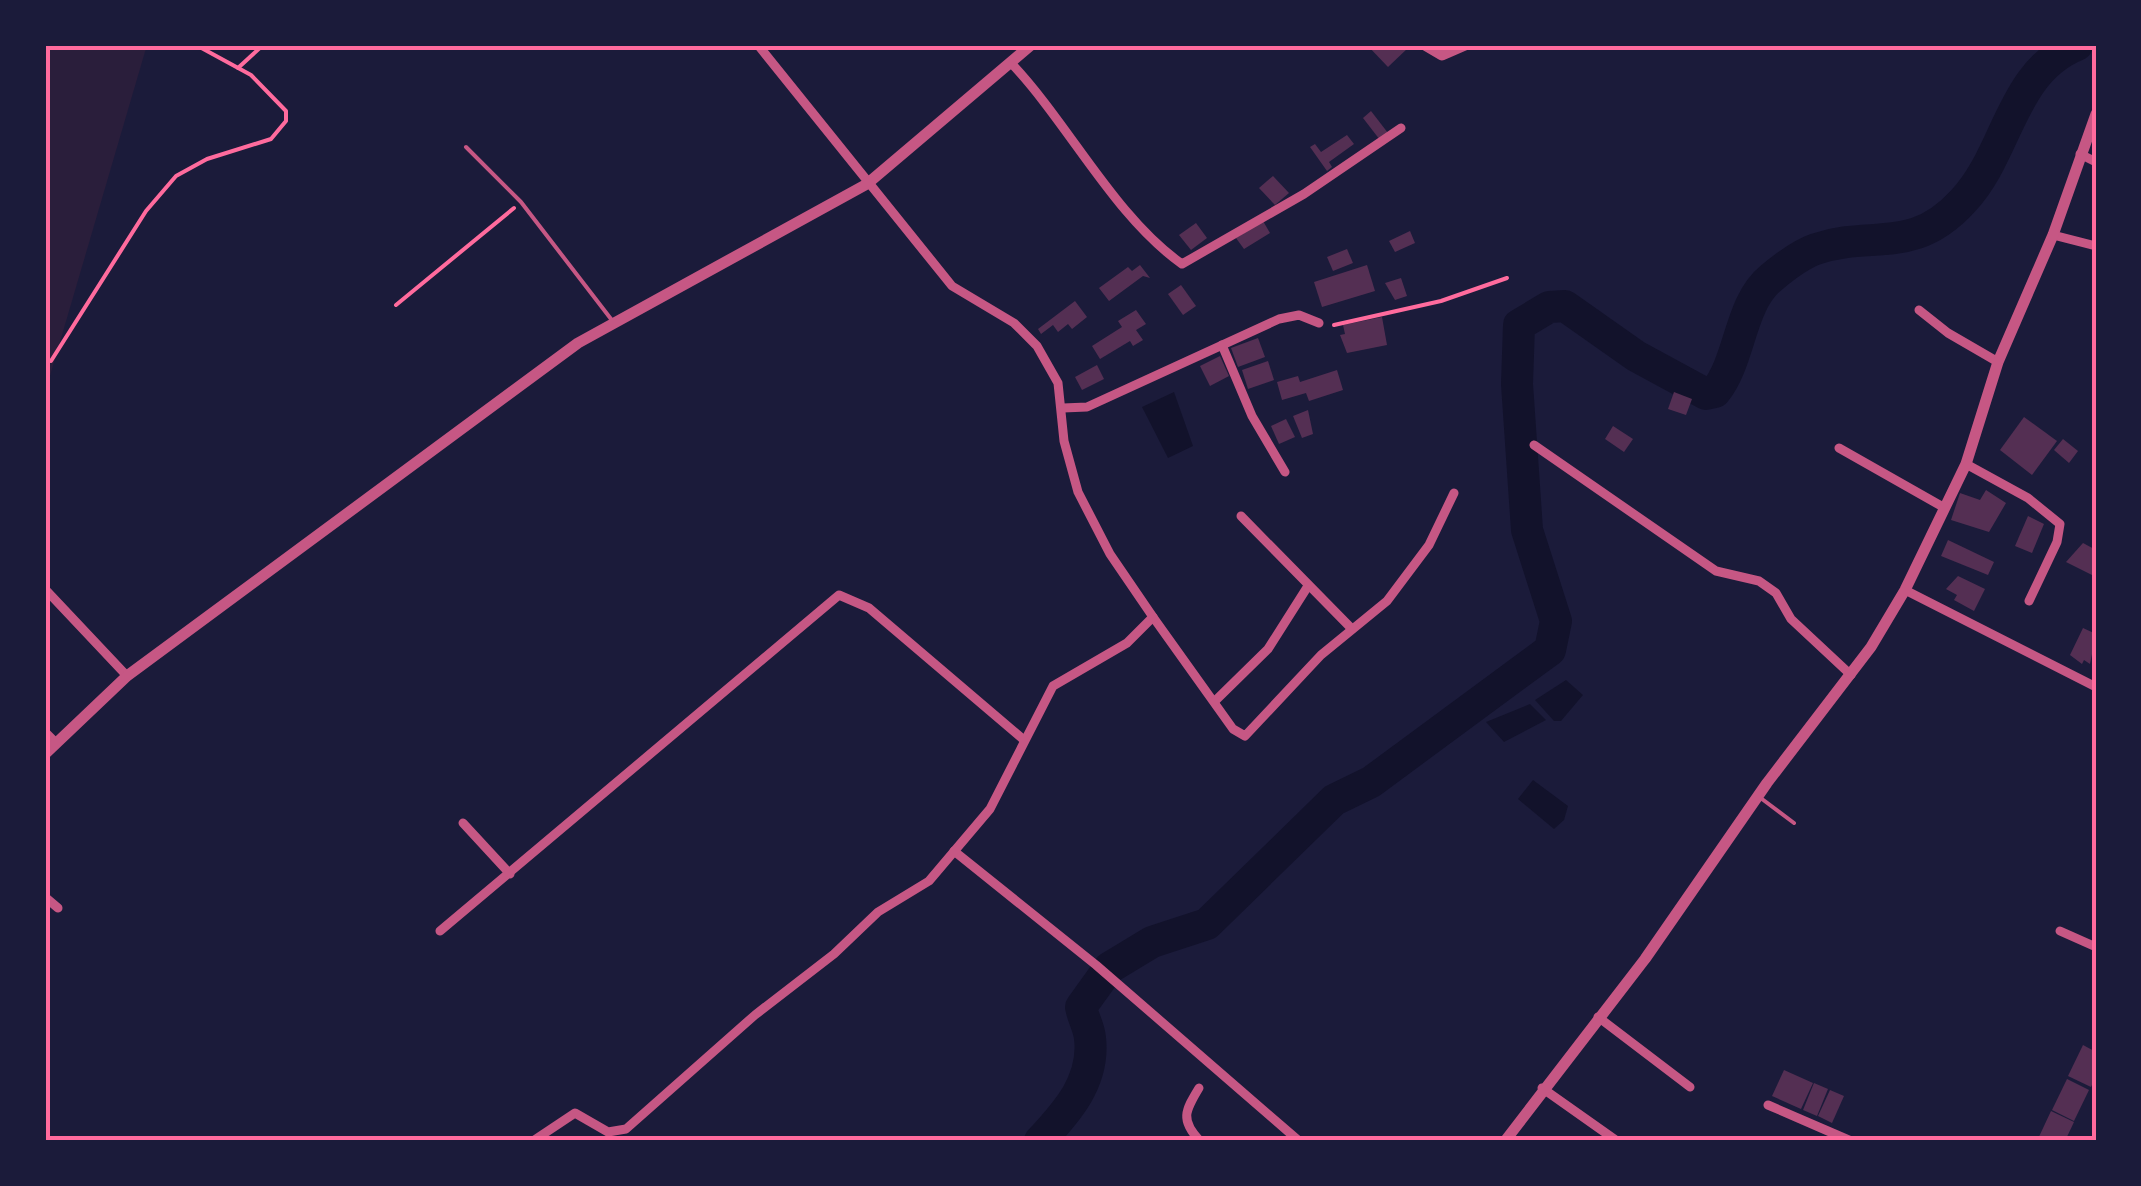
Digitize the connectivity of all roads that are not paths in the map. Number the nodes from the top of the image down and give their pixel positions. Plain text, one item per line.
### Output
1 (758, 45) edge
2 (1031, 45) edge
3 (1425, 45) edge
4 (1465, 45) edge
5 (1010, 62) junction
6 (2096, 114) edge
7 (1401, 128) dead end
8 (466, 147) dead end
9 (2080, 154) junction
10 (2096, 162) edge
11 (867, 184) junction
12 (2053, 234) junction
13 (2096, 246) edge
14 (1919, 310) dead end
15 (614, 322) junction
16 (1320, 324) road end
17 (1222, 345) junction
18 (1998, 362) junction
19 (1063, 408) junction
20 (1534, 445) dead end
21 (1840, 448) dead end
22 (1966, 464) junction
23 (1285, 472) dead end
24 (1454, 492) dead end
25 (1943, 508) junction
26 (1241, 516) dead end
27 (1308, 586) junction
28 (45, 589) edge
29 (1906, 590) junction
30 (2029, 600) dead end
31 (1153, 617) junction
32 (1352, 629) junction
33 (1851, 675) junction
34 (127, 676) junction
35 (2096, 686) edge
36 (1215, 702) junction
37 (50, 737) edge
38 (1024, 740) junction
39 (45, 754) edge
40 (1758, 797) junction
41 (463, 823) dead end
42 (1794, 823) dead end
43 (954, 851) junction
44 (510, 874) junction
45 (45, 897) edge
46 (58, 908) dead end
47 (440, 930) dead end
48 (2060, 931) dead end
49 (2096, 948) edge
50 (1598, 1017) junction
51 (1690, 1087) dead end
52 (1199, 1088) dead end
53 (1542, 1088) junction
54 (1768, 1105) dead end
55 (532, 1141) edge
56 (1200, 1141) edge
57 (1299, 1141) edge
58 (1505, 1141) edge
59 (1617, 1141) edge
60 (1851, 1141) edge

1 - 11 street
2 - 5 street
3 - 4 street
5 - 7 street
5 - 11 street
6 - 9 street
8 - 15 lane
9 - 10 street
9 - 12 street
11 - 15 street
11 - 19 street
12 - 13 street
12 - 18 street
14 - 18 street
15 - 34 street
16 - 17 street
17 - 19 street
17 - 23 street
18 - 22 street
19 - 31 street
20 - 33 street
21 - 25 street
22 - 25 street
22 - 30 street
24 - 32 street
25 - 29 street
26 - 27 street
27 - 32 street
27 - 36 street
28 - 34 street
29 - 33 street
29 - 35 street
31 - 36 street
31 - 38 street
32 - 36 street
33 - 40 street
34 - 37 street
37 - 39 street
38 - 43 street
38 - 44 street
40 - 42 lane
40 - 50 street
41 - 44 street
43 - 55 street
43 - 57 street
44 - 47 street
45 - 46 street
48 - 49 street
50 - 51 street
50 - 53 street
52 - 56 street
53 - 58 street
53 - 59 street
54 - 60 street

